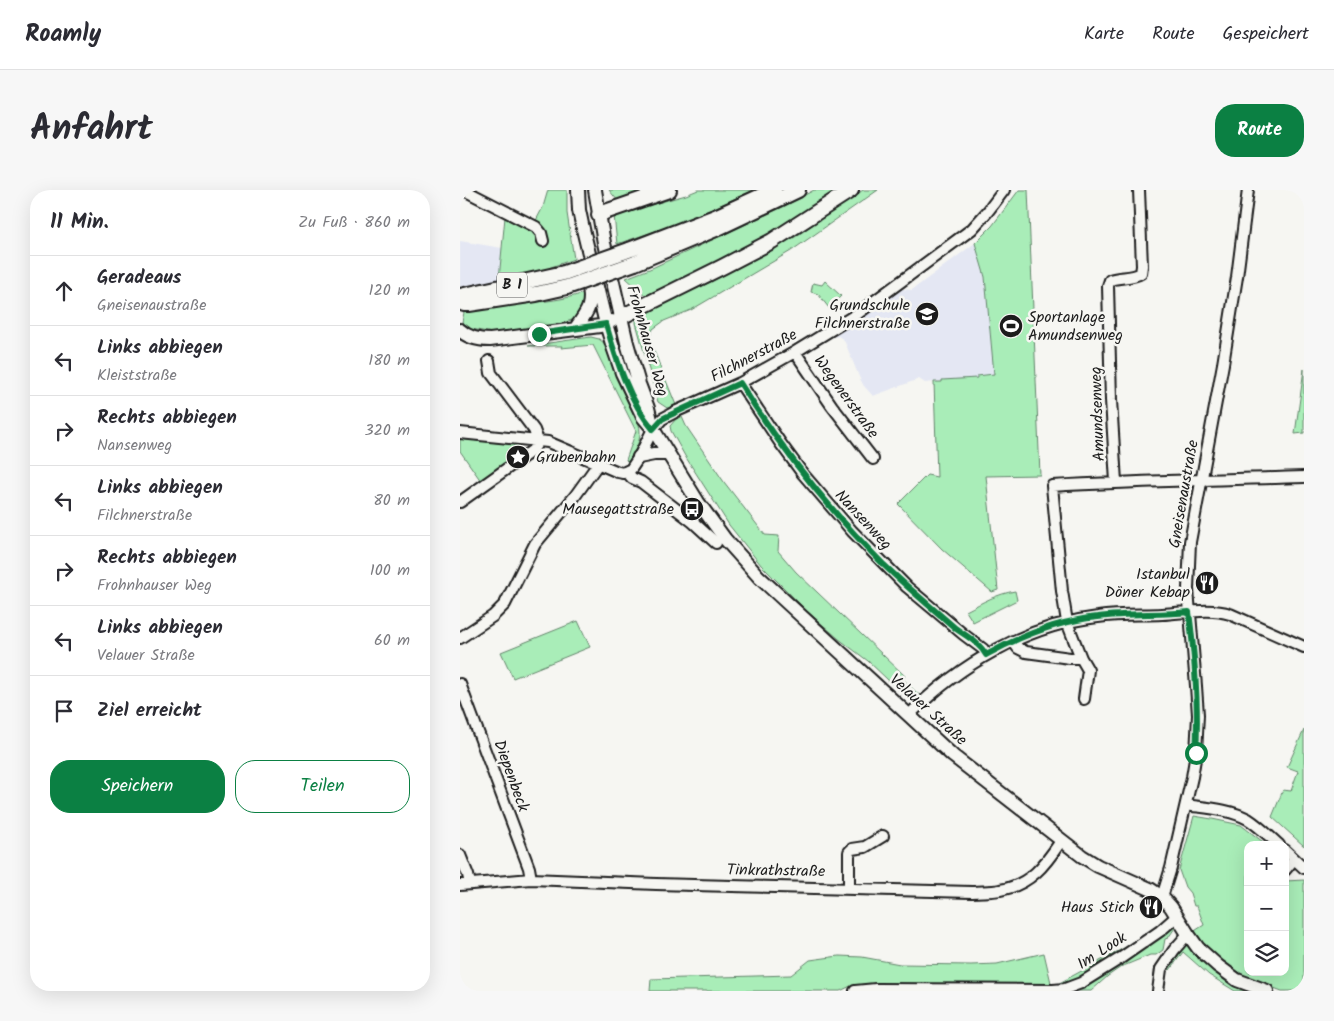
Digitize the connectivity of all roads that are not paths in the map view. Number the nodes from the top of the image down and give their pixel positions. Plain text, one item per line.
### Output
1 (464, 190) edge
2 (577, 190) edge
3 (596, 190) edge
4 (669, 190) edge
5 (774, 190) edge
6 (798, 190) edge
7 (851, 190) edge
8 (1004, 190) edge
9 (1139, 190) edge
10 (1248, 190) edge
11 (599, 216) junction
12 (583, 229) junction
13 (543, 241) dead end
14 (632, 257) junction
15 (460, 296) edge
16 (460, 302) edge
17 (621, 317) junction
18 (606, 324) junction
19 (575, 329) junction
20 (460, 330) edge
21 (795, 352) junction
22 (488, 361) dead end
23 (740, 383) junction
24 (653, 429) junction
25 (460, 434) edge
26 (538, 441) junction
27 (668, 454) junction
28 (640, 457) junction
29 (873, 460) dead end
30 (598, 464) junction
31 (627, 472) junction
32 (1304, 477) edge
33 (1200, 480) junction
34 (1116, 482) junction
35 (460, 502) edge
36 (716, 543) dead end
37 (1189, 612) junction
38 (1067, 622) junction
39 (460, 638) edge
40 (1013, 642) junction
41 (1304, 647) edge
42 (986, 655) junction
43 (1081, 658) junction
44 (460, 684) edge
45 (1084, 699) dead end
46 (909, 715) junction
47 (1186, 804) junction
48 (883, 836) dead end
49 (1061, 841) junction
50 (1274, 841) edge
51 (1289, 854) edge
52 (460, 855) edge
53 (1294, 859) junction
54 (1289, 865) edge
55 (1304, 868) edge
56 (531, 879) junction
57 (465, 885) edge
58 (848, 888) junction
59 (1162, 897) junction
60 (1177, 916) junction
61 (1188, 934) junction
62 (855, 991) edge
63 (1158, 991) edge
64 (1266, 991) edge

1 - 13 street
2 - 12 main road, Frohnhauser Weg
2 - 19 main road
3 - 11 main road, Frohnhauser Weg
4 - 11 highway
5 - 14 highway, B 1
6 - 14 highway
7 - 17 highway
8 - 21 street, Filchnerstraße
9 - 34 street, Amundsenweg
10 - 33 street, Gneisenaustraße
11 - 12 main road
11 - 17 main road, Frohnhauser Weg
12 - 18 main road, Frohnhauser Weg
14 - 15 highway, B 1, bridge
14 - 16 highway, bridge
17 - 18 main road
17 - 24 main road, Frohnhauser Weg
18 - 19 main road
18 - 24 main road, Frohnhauser Weg
19 - 20 main road
21 - 23 street, Filchnerstraße
21 - 29 street, Wegenerstraße
22 - 26 street
23 - 24 street, Filchnerstraße
23 - 42 street, Nansenweg
24 - 27 main road, Velauer Straße
24 - 28 street
25 - 26 street
26 - 30 street
26 - 35 street
27 - 28 main road
27 - 46 main road, Velauer Straße
28 - 31 street
30 - 31 street
30 - 39 street
31 - 36 street
32 - 33 street, Amundsenweg
33 - 34 street, Amundsenweg
33 - 37 street, Gneisenaustraße
34 - 38 street, Amundsenweg
37 - 38 street
37 - 41 street
37 - 47 street, Gneisenaustraße
38 - 40 street
38 - 43 street
40 - 42 street
40 - 43 street
42 - 46 street
43 - 45 street
44 - 56 street, Diepenbeck
46 - 49 main road, Velauer Straße
47 - 50 street
47 - 59 street, Gneisenaustraße
48 - 58 street
49 - 58 street, Tinkrathstraße
49 - 59 main road, Velauer Straße
51 - 53 street
52 - 57 street, Tinkrathstraße
53 - 54 street
53 - 55 street
56 - 57 street, Tinkrathstraße
56 - 58 street, Tinkrathstraße
59 - 60 main road, Velauer Straße
60 - 61 main road, Velauer Straße
60 - 62 street, Im Look
61 - 63 street
61 - 64 main road, Velauer Straße

